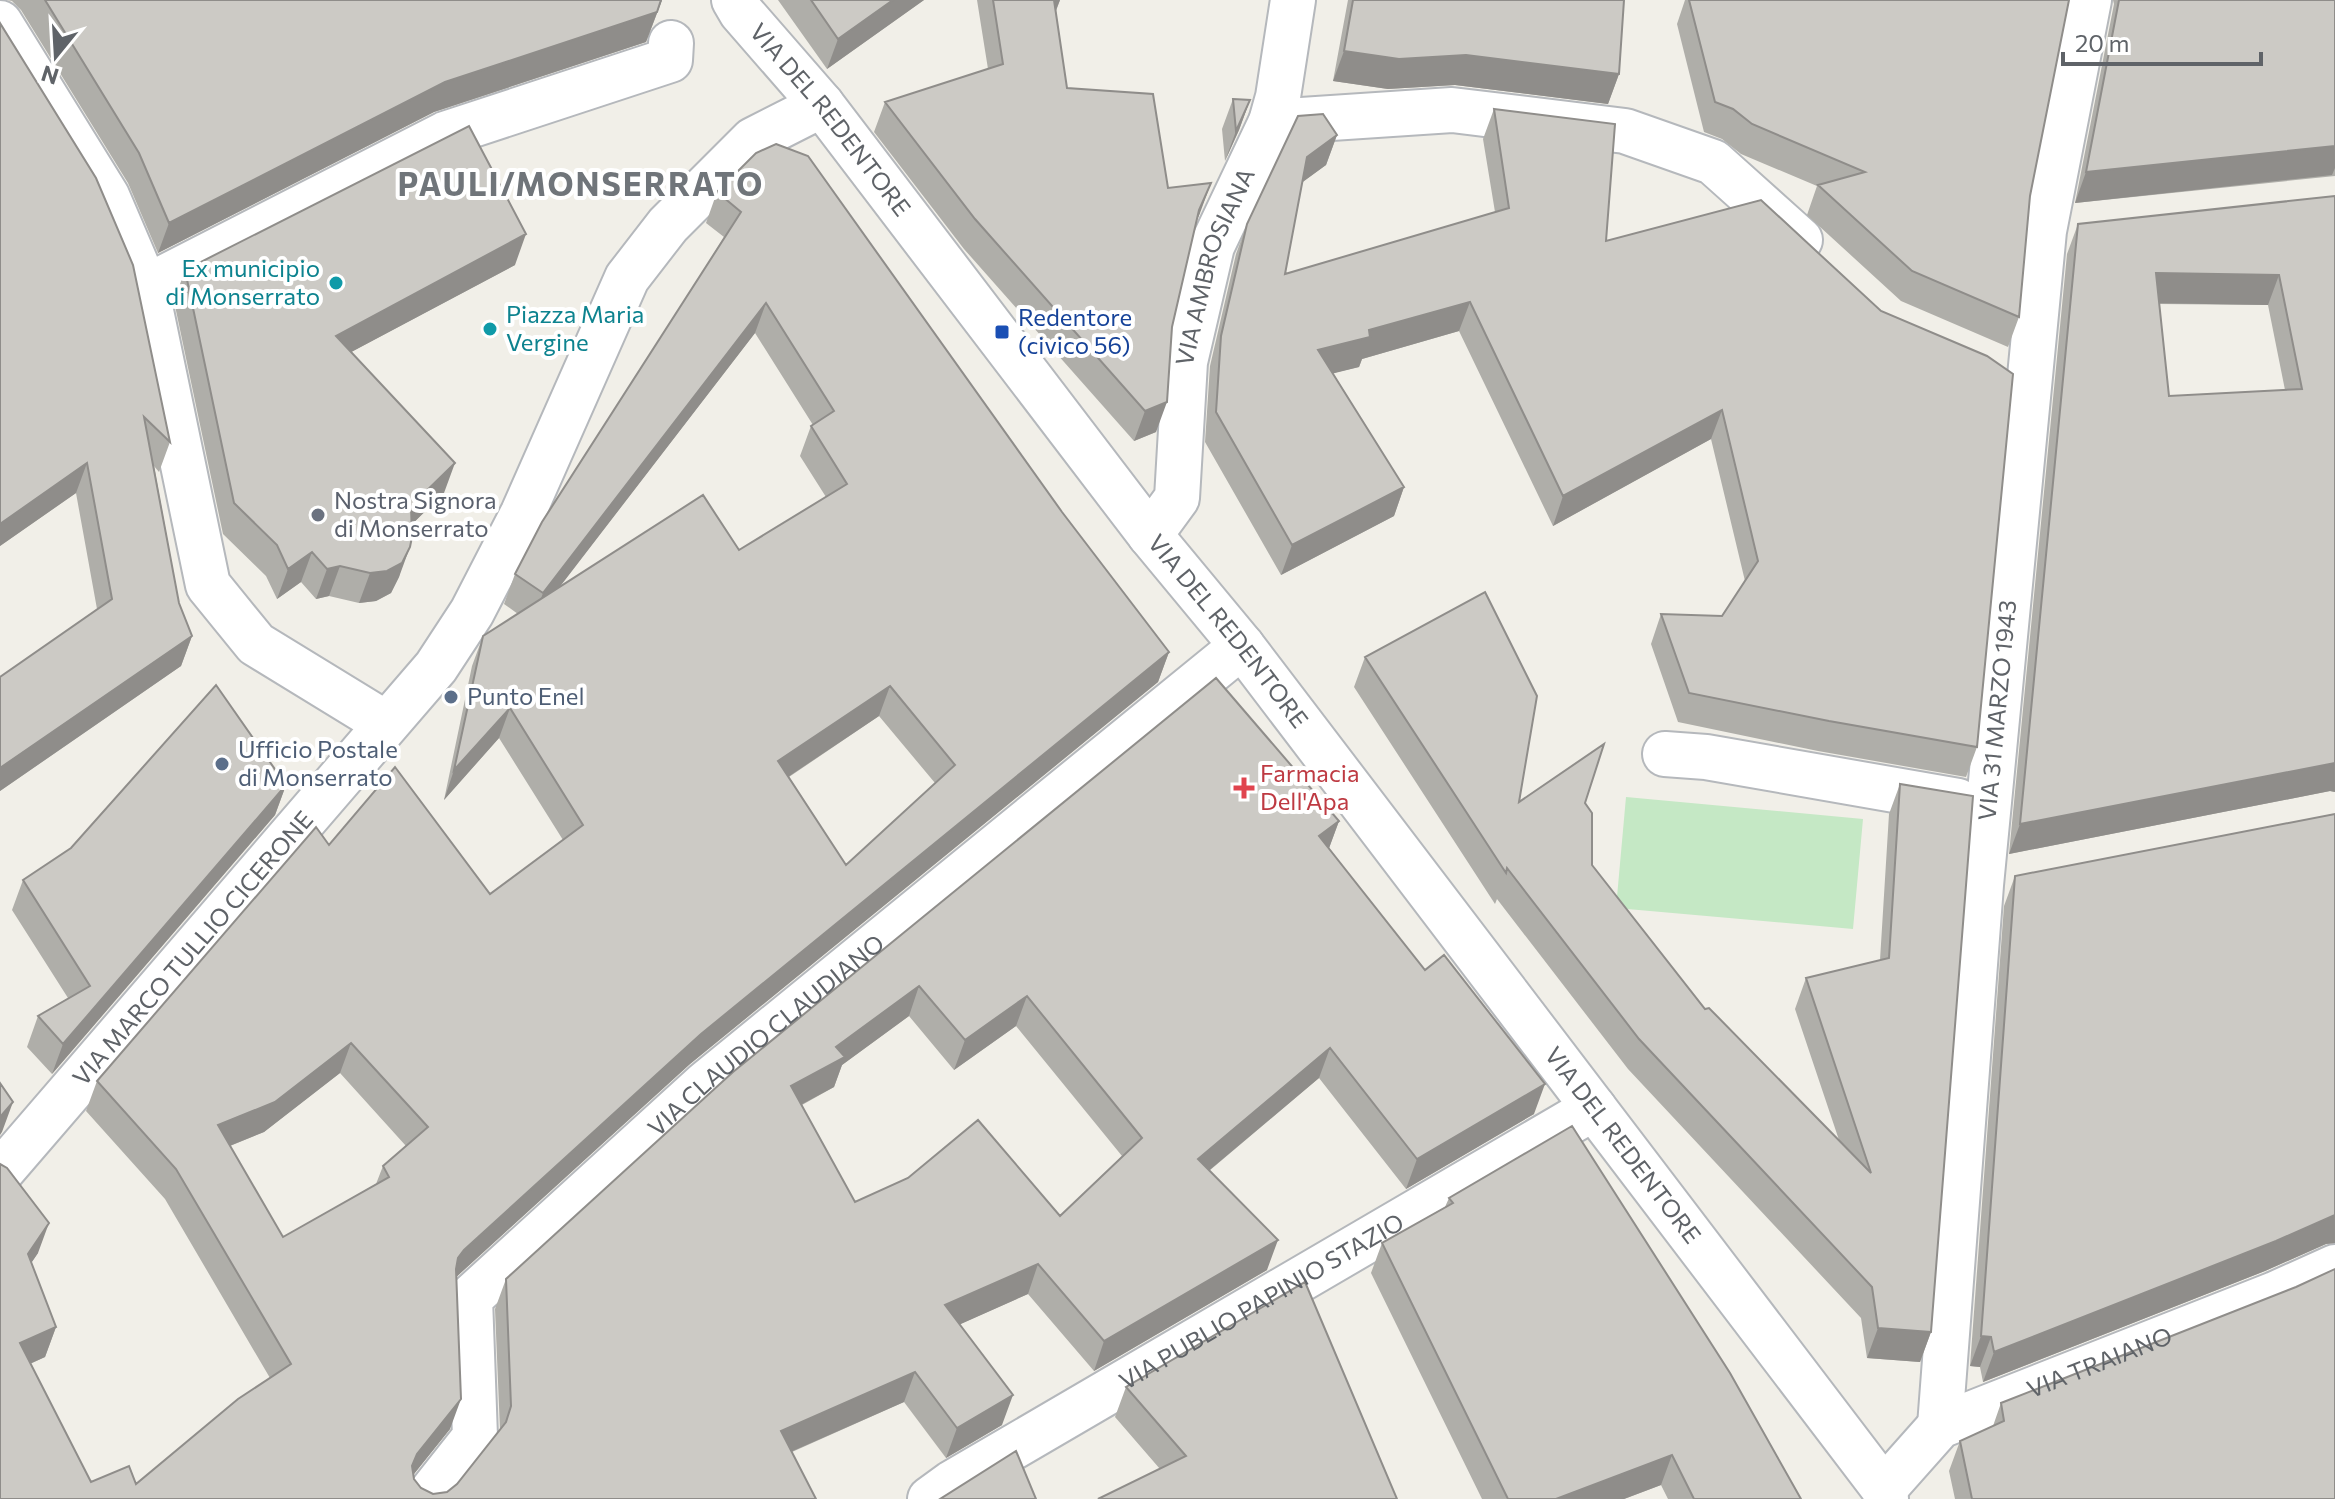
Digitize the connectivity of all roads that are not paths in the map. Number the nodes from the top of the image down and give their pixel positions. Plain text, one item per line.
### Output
1 (734, 0) edge
2 (1293, 0) edge
3 (2089, 0) edge
4 (0, 23) edge
5 (671, 43) dead end
6 (822, 105) junction
7 (1271, 122) junction
8 (2090, 226) edge
9 (2044, 231) junction
10 (1827, 265) edge
11 (146, 287) junction
12 (1988, 364) edge
13 (2028, 391) junction
14 (1150, 535) junction
15 (1242, 646) junction
16 (385, 723) junction
17 (1665, 754) dead end
18 (1988, 806) junction
19 (1594, 1108) junction
20 (0, 1173) edge
21 (2335, 1267) edge
22 (1940, 1426) junction
23 (1885, 1494) edge
24 (426, 1499) edge
25 (930, 1499) edge

1 - 6 street, VIA DEL REDENTORE
2 - 7 street, VIA AMBROSIANA
3 - 9 street, VIA 31 MARZO 1943
4 - 11 street
5 - 11 street
6 - 14 street, VIA DEL REDENTORE
6 - 16 street
7 - 10 street
7 - 14 street, VIA AMBROSIANA
8 - 9 street
9 - 13 street, VIA 31 MARZO 1943
11 - 16 street
12 - 13 street
13 - 18 street, VIA 31 MARZO 1943
14 - 15 street, VIA DEL REDENTORE
15 - 19 street, VIA DEL REDENTORE
15 - 24 street, VIA CLAUDIO CLAUDIANO
16 - 20 street, VIA MARCO TULLIO CICERONE
17 - 18 street
18 - 22 street, VIA 31 MARZO 1943
19 - 23 street, VIA DEL REDENTORE
19 - 25 street, VIA PUBLIO PAPINIO STAZIO
21 - 22 street, VIA TRAIANO
22 - 23 street, VIA TRAIANO

